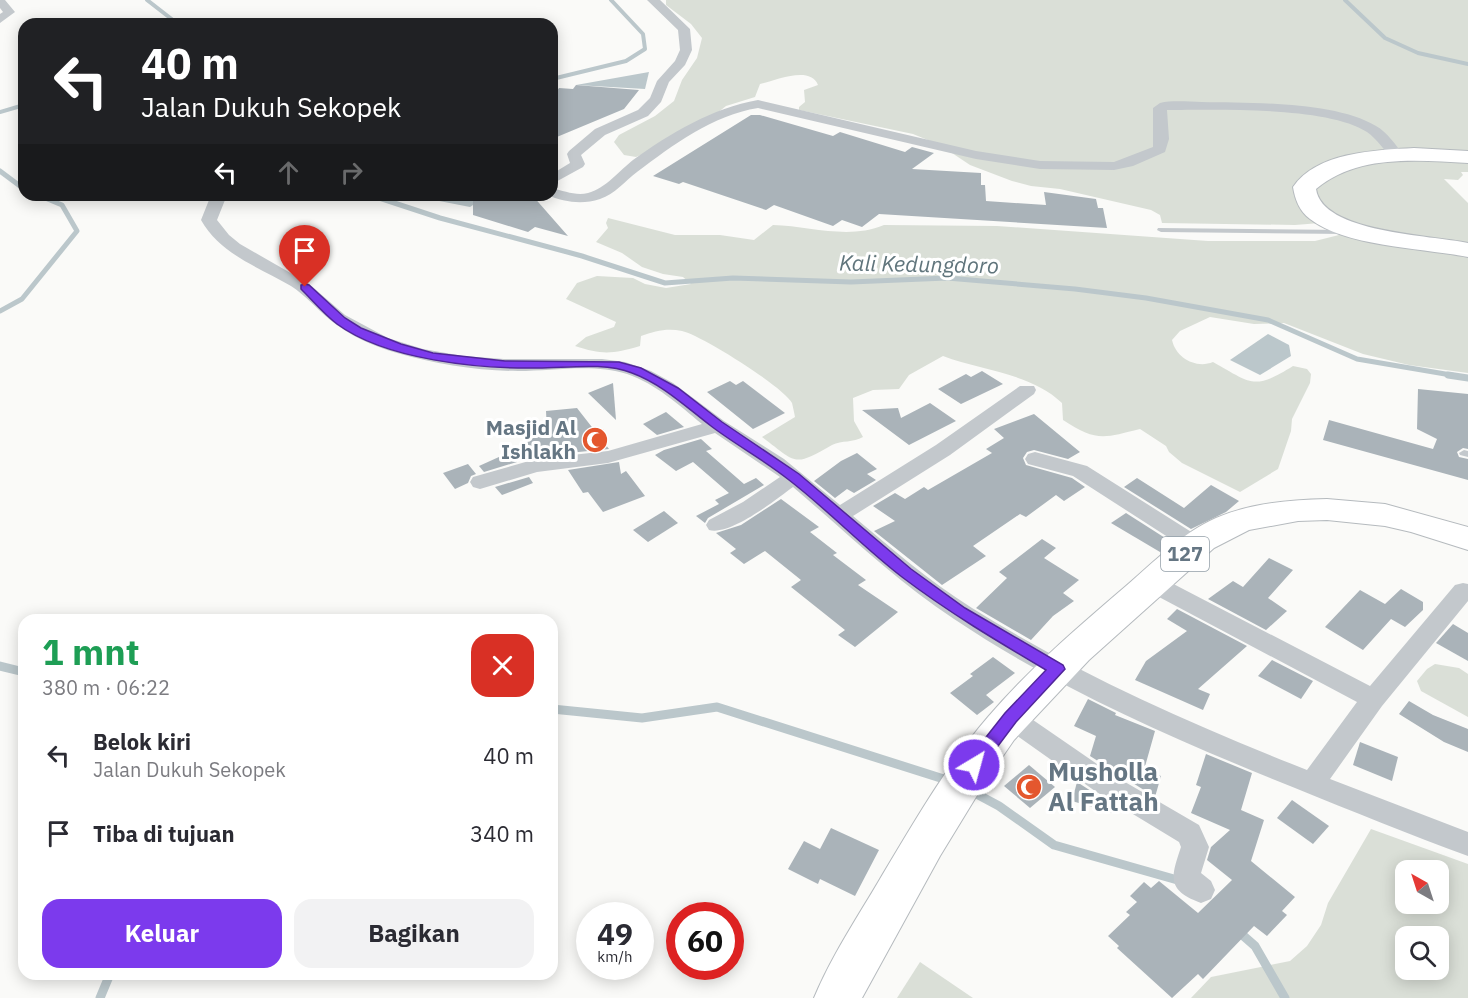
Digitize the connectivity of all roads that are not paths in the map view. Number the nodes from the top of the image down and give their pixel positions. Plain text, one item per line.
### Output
1 (653, 0) edge
2 (0, 1) edge
3 (0, 20) edge
4 (1397, 156) junction
5 (1468, 157) edge
6 (558, 176) edge
7 (558, 194) edge
8 (217, 201) edge
9 (1161, 230) dead end
10 (1353, 232) junction
11 (1468, 250) edge
12 (1027, 390) dead end
13 (717, 425) junction
14 (1035, 459) dead end
15 (794, 477) junction
16 (480, 482) dead end
17 (838, 516) junction
18 (717, 525) dead end
19 (1468, 539) edge
20 (1196, 545) junction
21 (1152, 583) junction
22 (1463, 591) dead end
23 (1057, 669) junction
24 (1373, 699) junction
25 (1011, 718) junction
26 (1312, 783) junction
27 (1468, 844) edge
28 (1201, 890) dead end
29 (837, 998) edge

1 - 6 street
2 - 3 street
4 - 5 main road
4 - 7 street
4 - 10 main road
8 - 13 street
9 - 10 lane
10 - 11 main road
12 - 17 street
13 - 15 street
13 - 16 street
14 - 20 street
15 - 17 street
15 - 18 street
17 - 23 street
19 - 20 main road, 127
20 - 21 main road, 127
21 - 23 main road, 127
21 - 24 street
22 - 24 street
23 - 25 main road, 127
23 - 26 street
24 - 26 street
25 - 28 street
25 - 29 main road, 127
26 - 27 street

